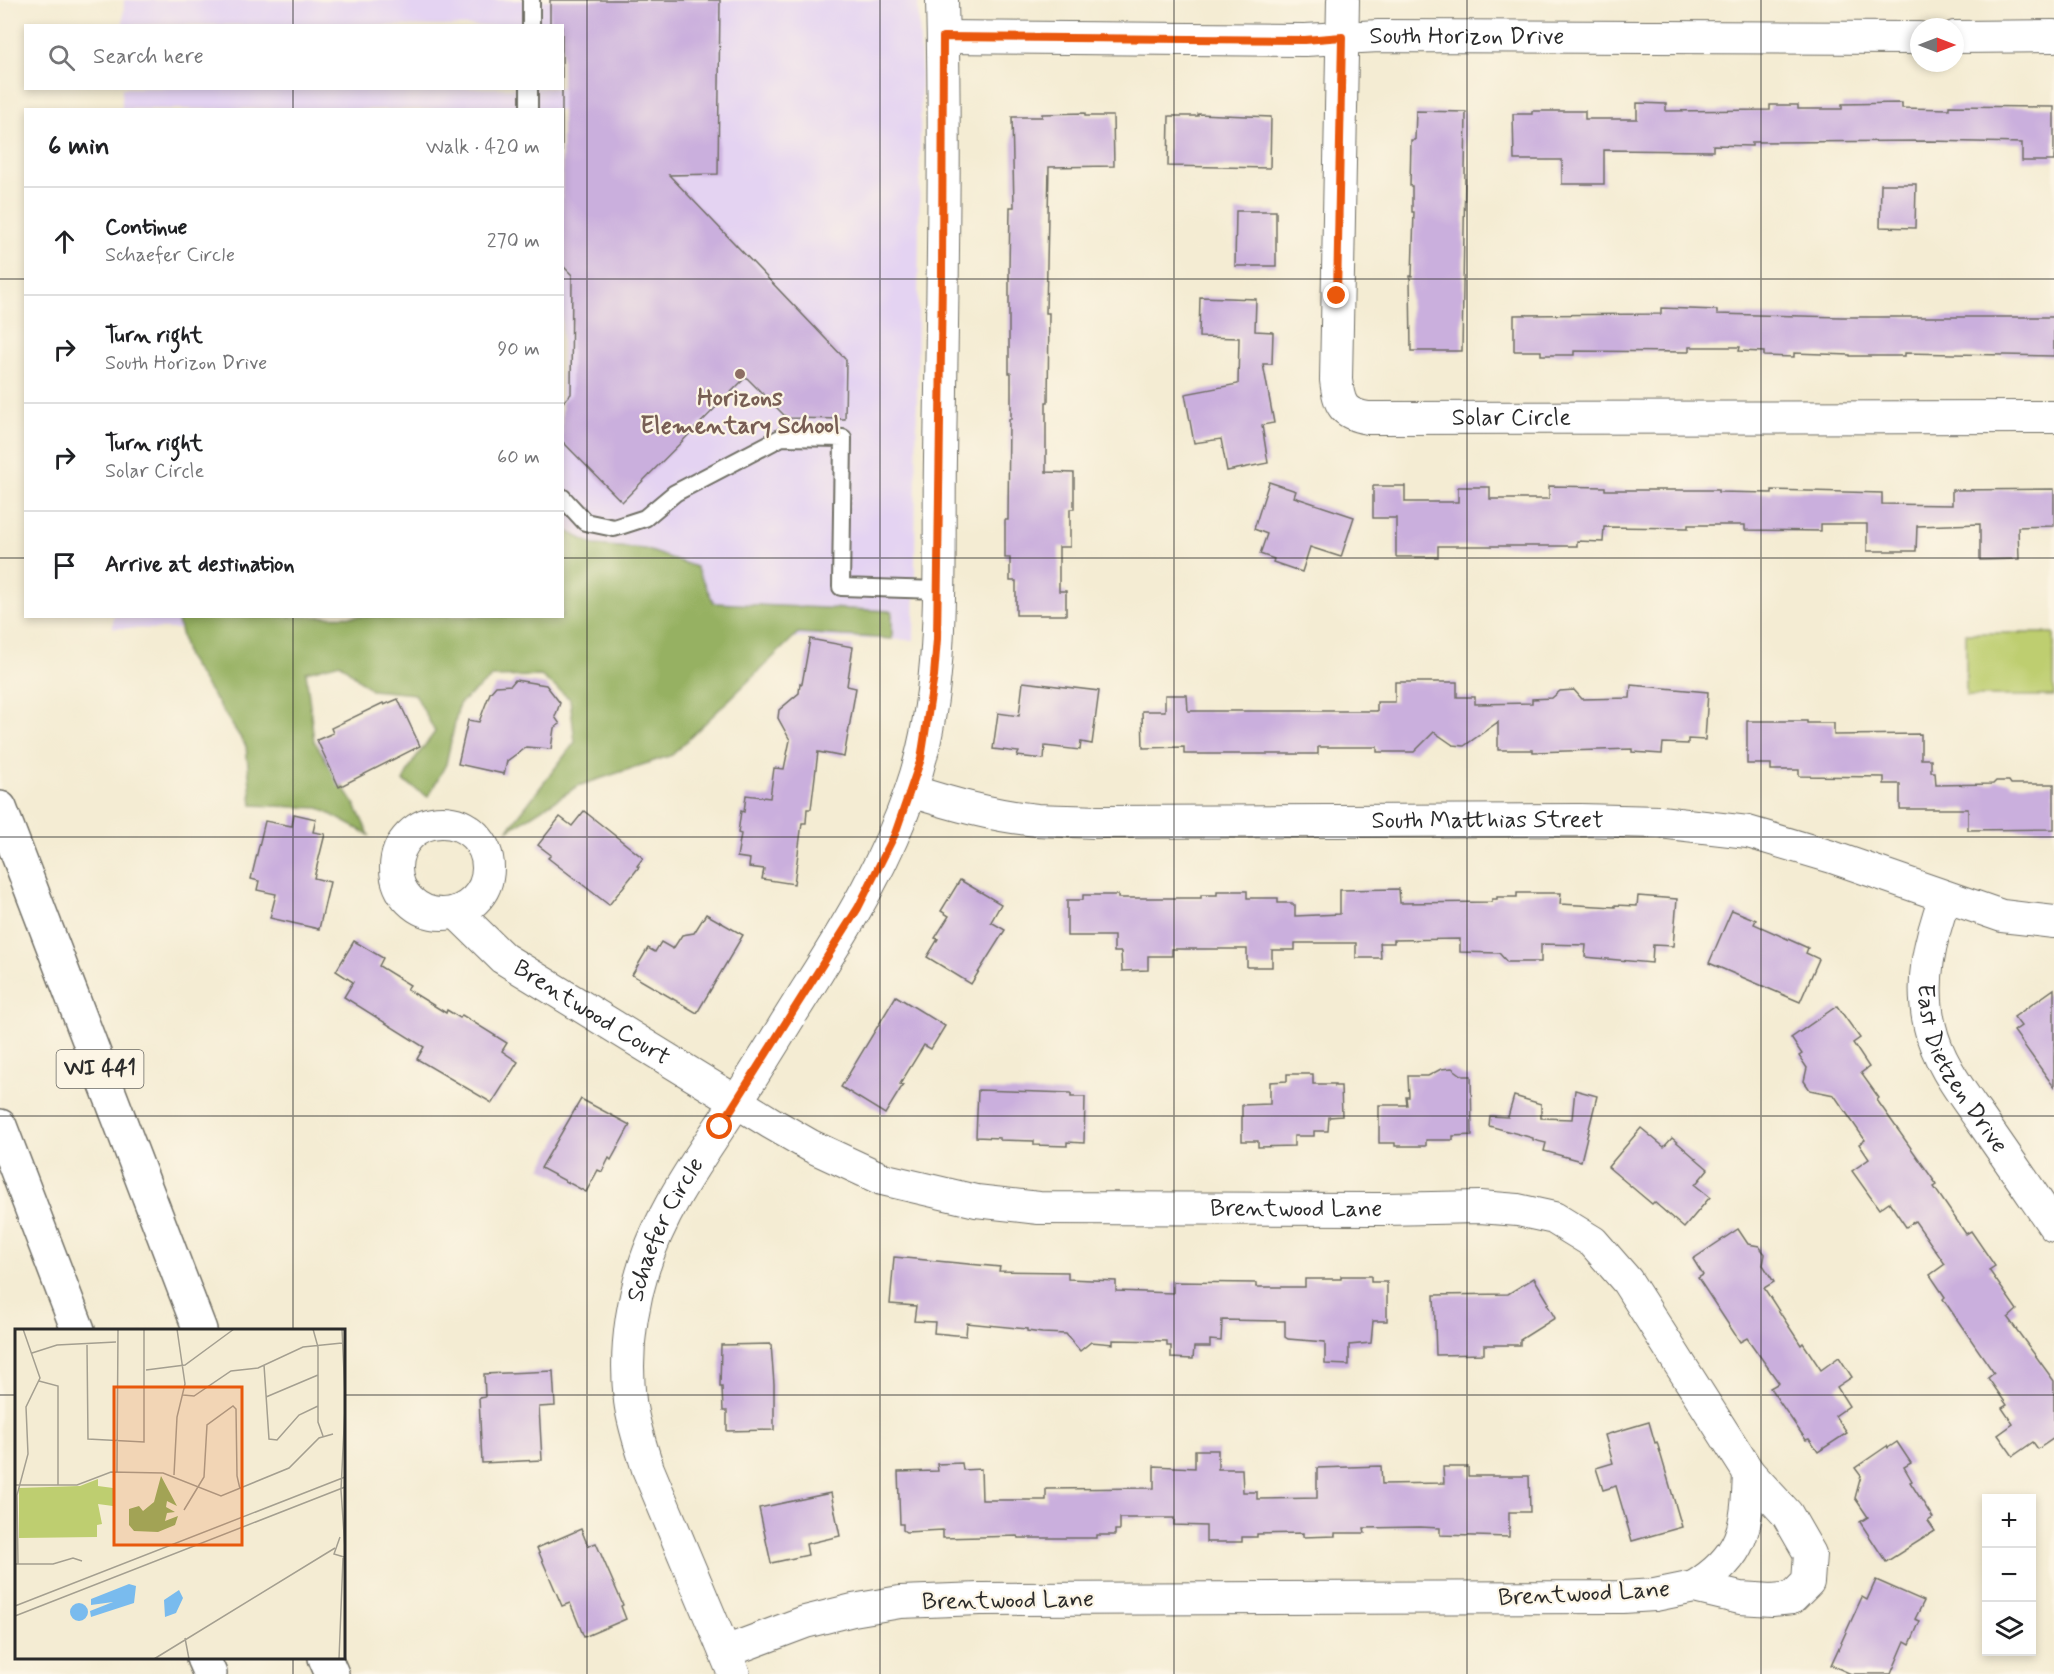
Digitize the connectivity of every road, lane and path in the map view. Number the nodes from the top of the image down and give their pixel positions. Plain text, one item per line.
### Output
1 (531, 0) edge
2 (942, 0) edge
3 (1342, 0) edge
4 (531, 24) edge
5 (2054, 36) edge
6 (943, 37) junction
7 (1342, 37) junction
8 (1964, 37) edge
9 (1910, 38) edge
10 (529, 90) edge
11 (529, 108) edge
12 (2054, 417) edge
13 (564, 499) edge
14 (938, 590) junction
15 (911, 791) junction
16 (0, 808) edge
17 (1945, 897) junction
18 (456, 912) dead end
19 (2054, 922) edge
20 (736, 1102) junction
21 (0, 1126) edge
22 (2054, 1226) edge
23 (78, 1329) edge
24 (200, 1329) edge
25 (1749, 1473) junction
26 (1694, 1587) junction
27 (203, 1659) edge
28 (325, 1659) edge
29 (730, 1663) edge
30 (210, 1674) edge
31 (332, 1674) edge

1 - 4 lane
2 - 6 street, Schaefer Circle
3 - 7 street, Solar Circle
5 - 8 street
6 - 7 street, South Horizon Drive
6 - 14 street, Schaefer Circle
7 - 9 street, South Horizon Drive
7 - 12 street, Solar Circle
10 - 11 lane
13 - 14 lane
14 - 15 street, Schaefer Circle
15 - 17 street, South Matthias Street
15 - 20 street, Schaefer Circle
16 - 24 highway, WI 441
17 - 19 street, South Matthias Street
17 - 22 street, East Dietzen Drive
18 - 20 street, Brentwood Court
20 - 25 street, Brentwood Lane
20 - 29 street, Schaefer Circle
21 - 23 highway
25 - 26 street, Brentwood Lane
25 - 26 street, Brentwood Lane
26 - 29 street, Brentwood Lane
27 - 30 highway
28 - 31 highway

